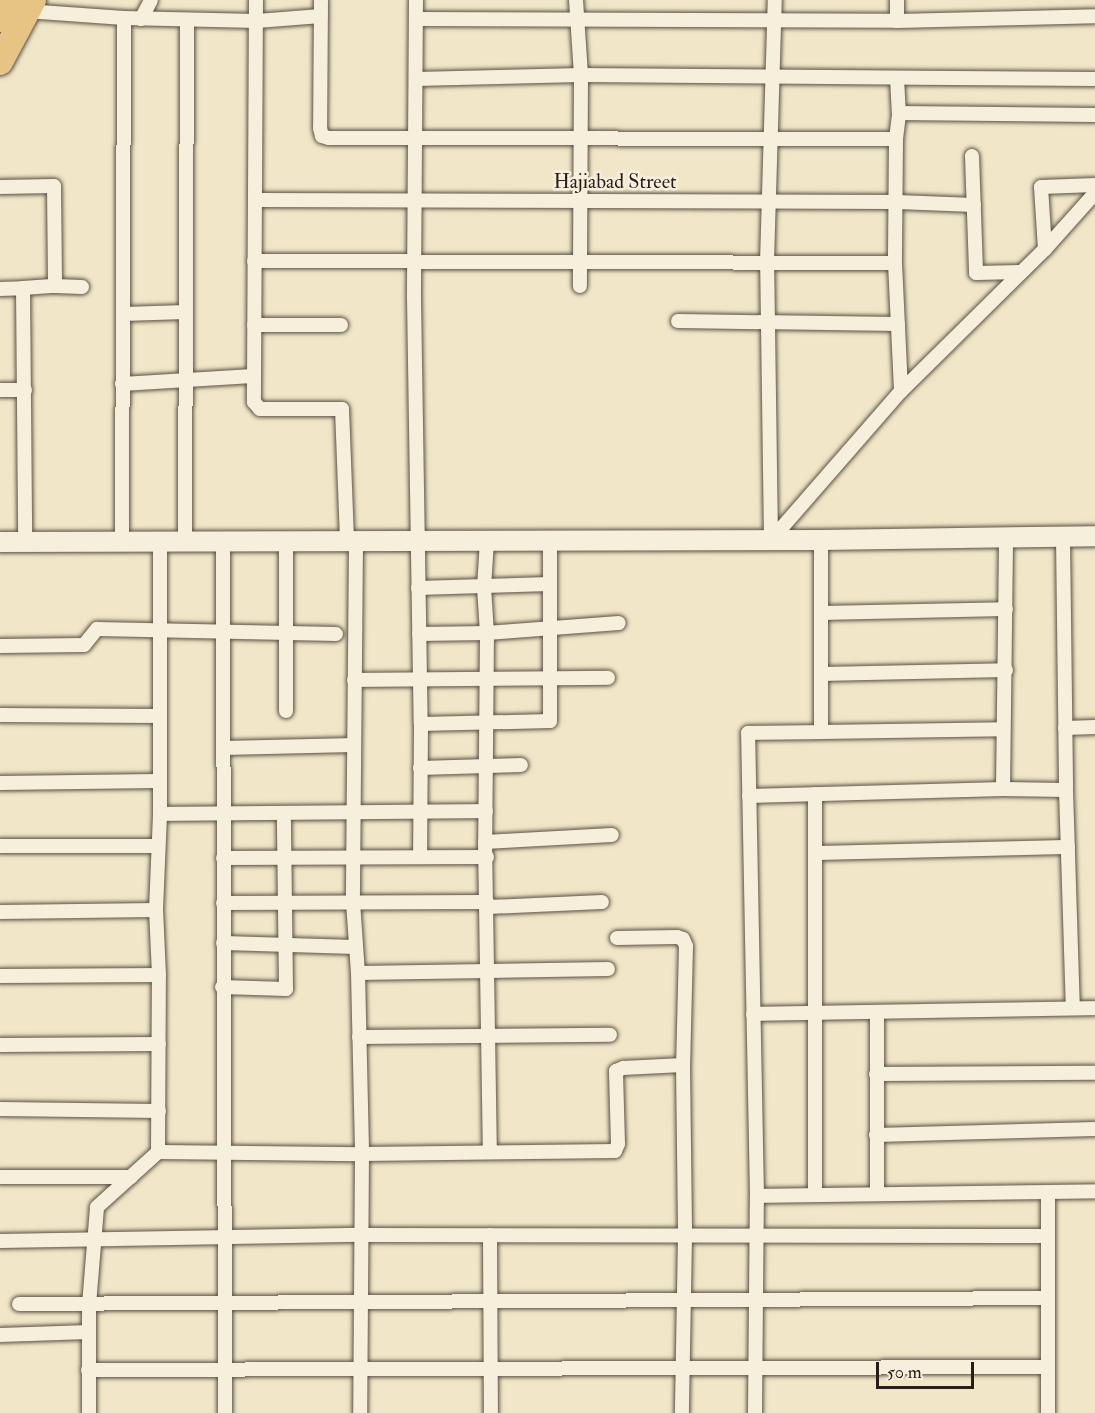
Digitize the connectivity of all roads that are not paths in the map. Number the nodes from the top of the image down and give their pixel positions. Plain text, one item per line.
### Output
1 (151, 0) edge
2 (256, 0) edge
3 (321, 0) edge
4 (416, 0) edge
5 (576, 0) edge
6 (775, 0) edge
7 (897, 0) edge
8 (23, 4) edge
9 (321, 16) junction
10 (1095, 16) edge
11 (124, 18) junction
12 (576, 18) junction
13 (0, 19) edge
14 (141, 19) junction
15 (416, 19) junction
16 (187, 20) junction
17 (775, 20) junction
18 (257, 21) junction
19 (897, 21) junction
20 (0, 62) edge
21 (581, 75) junction
22 (773, 76) junction
23 (897, 78) junction
24 (416, 79) junction
25 (1095, 79) edge
26 (899, 113) junction
27 (1095, 115) edge
28 (416, 137) junction
29 (581, 138) junction
30 (771, 139) junction
31 (896, 139) junction
32 (972, 156) dead end
33 (1095, 185) edge
34 (0, 186) edge
35 (1095, 193) edge
36 (255, 200) junction
37 (415, 200) junction
38 (580, 200) junction
39 (770, 201) junction
40 (897, 202) junction
41 (974, 205) junction
42 (1045, 249) junction
43 (254, 261) junction
44 (414, 261) junction
45 (767, 261) junction
46 (580, 263) junction
47 (895, 263) junction
48 (1021, 272) junction
49 (56, 286) junction
50 (580, 286) dead end
51 (82, 287) dead end
52 (23, 288) junction
53 (0, 289) edge
54 (186, 312) junction
55 (123, 314) junction
56 (678, 321) dead end
57 (768, 322) junction
58 (898, 324) junction
59 (254, 325) junction
60 (341, 325) dead end
61 (253, 375) junction
62 (186, 379) junction
63 (122, 384) junction
64 (0, 390) edge
65 (25, 390) junction
66 (901, 391) junction
67 (1095, 536) edge
68 (1006, 537) junction
69 (1063, 537) junction
70 (771, 540) junction
71 (822, 540) junction
72 (185, 541) junction
73 (417, 541) junction
74 (487, 541) junction
75 (550, 541) junction
76 (0, 542) edge
77 (25, 542) junction
78 (122, 542) junction
79 (160, 542) junction
80 (223, 542) junction
81 (286, 542) junction
82 (351, 542) junction
83 (550, 584) junction
84 (484, 587) junction
85 (418, 588) junction
86 (1006, 609) junction
87 (821, 613) junction
88 (619, 623) dead end
89 (549, 629) junction
90 (160, 630) junction
91 (223, 631) junction
92 (286, 633) junction
93 (419, 633) junction
94 (487, 633) junction
95 (336, 634) dead end
96 (0, 646) edge
97 (1006, 670) junction
98 (821, 674) junction
99 (549, 678) junction
100 (608, 678) dead end
101 (420, 679) junction
102 (486, 679) junction
103 (354, 680) junction
104 (286, 711) dead end
105 (0, 715) edge
106 (160, 716) junction
107 (486, 721) junction
108 (421, 724) junction
109 (1095, 727) edge
110 (1065, 728) junction
111 (1003, 729) junction
112 (821, 732) junction
113 (354, 745) junction
114 (223, 748) junction
115 (521, 765) dead end
116 (486, 767) junction
117 (420, 768) junction
118 (158, 781) junction
119 (0, 783) edge
120 (1003, 789) junction
121 (1066, 790) junction
122 (814, 794) junction
123 (749, 796) junction
124 (486, 811) junction
125 (223, 813) junction
126 (284, 813) junction
127 (354, 813) junction
128 (421, 813) junction
129 (160, 814) junction
130 (612, 835) dead end
131 (486, 842) junction
132 (0, 846) edge
133 (157, 846) junction
134 (1068, 847) junction
135 (815, 853) junction
136 (420, 856) junction
137 (286, 857) junction
138 (487, 857) junction
139 (223, 858) junction
140 (353, 859) junction
141 (286, 902) junction
142 (352, 902) junction
143 (602, 902) dead end
144 (223, 903) junction
145 (488, 904) junction
146 (156, 910) junction
147 (0, 912) edge
148 (617, 938) dead end
149 (222, 943) junction
150 (286, 946) junction
151 (356, 947) junction
152 (608, 969) dead end
153 (488, 970) junction
154 (358, 973) junction
155 (159, 975) junction
156 (0, 976) edge
157 (222, 987) junction
158 (1073, 1008) junction
159 (1095, 1008) edge
160 (878, 1012) junction
161 (815, 1013) junction
162 (753, 1014) junction
163 (610, 1035) dead end
164 (489, 1036) junction
165 (359, 1037) junction
166 (159, 1044) junction
167 (0, 1045) edge
168 (682, 1065) junction
169 (1095, 1073) edge
170 (876, 1074) junction
171 (0, 1109) edge
172 (159, 1111) junction
173 (1095, 1129) edge
174 (876, 1135) junction
175 (158, 1152) junction
176 (490, 1152) junction
177 (362, 1154) junction
178 (223, 1155) junction
179 (0, 1177) edge
180 (131, 1177) junction
181 (1048, 1191) junction
182 (1095, 1191) edge
183 (877, 1194) junction
184 (815, 1195) junction
185 (757, 1196) junction
186 (361, 1235) junction
187 (490, 1235) junction
188 (685, 1236) junction
189 (756, 1236) junction
190 (1048, 1236) junction
191 (224, 1239) junction
192 (93, 1240) junction
193 (0, 1241) edge
194 (1047, 1298) junction
195 (685, 1300) junction
196 (756, 1300) junction
197 (490, 1302) junction
198 (361, 1303) junction
199 (19, 1304) dead end
200 (89, 1305) junction
201 (224, 1305) junction
202 (89, 1332) junction
203 (0, 1335) edge
204 (1048, 1367) junction
205 (755, 1368) junction
206 (685, 1369) junction
207 (88, 1370) junction
208 (360, 1370) junction
209 (490, 1370) junction
210 (224, 1371) junction
211 (89, 1413) edge
212 (225, 1413) edge
213 (360, 1413) edge
214 (490, 1413) edge
215 (682, 1413) edge
216 (755, 1413) edge
217 (1048, 1413) edge

1 - 14 street
2 - 18 street
3 - 9 street
4 - 15 street
5 - 12 street
6 - 17 street
7 - 19 street
8 - 11 street
8 - 13 highway
8 - 20 highway
9 - 18 street
9 - 28 street
10 - 19 street
11 - 14 street
11 - 55 street
12 - 15 street
12 - 17 street
12 - 21 street
14 - 16 street
15 - 24 street
16 - 18 street
16 - 54 street
17 - 19 street
17 - 22 street
18 - 36 street
21 - 22 street
21 - 24 street
21 - 29 street
22 - 23 street
22 - 30 street
23 - 25 street
23 - 26 street
24 - 28 street
26 - 27 street
26 - 31 street
28 - 29 street
28 - 37 street
29 - 30 street
29 - 38 street
30 - 31 street
30 - 39 street
31 - 40 street
32 - 41 street
33 - 42 street
34 - 49 street
35 - 42 street
36 - 37 street, Hajiabad Street
36 - 43 street
37 - 38 street, Hajiabad Street
37 - 44 street
38 - 39 street, Hajiabad Street
38 - 46 street
39 - 40 street, Hajiabad Street
39 - 45 street
40 - 41 street, Hajiabad Street
40 - 47 street
41 - 48 street
42 - 48 street
43 - 44 street
43 - 59 street
44 - 46 street
44 - 73 street
45 - 46 street
45 - 47 street
45 - 57 street
46 - 50 street
47 - 58 street
48 - 66 street
49 - 51 street
49 - 52 street
52 - 53 street
52 - 65 street
54 - 55 street
54 - 62 street
55 - 63 street
56 - 57 street
57 - 58 street
57 - 70 street
58 - 66 street
59 - 60 street
59 - 61 street
61 - 62 street
61 - 82 street
62 - 63 street
62 - 72 street
63 - 78 street
64 - 65 street
65 - 77 street
66 - 70 street
67 - 69 street
68 - 69 street
68 - 71 street
68 - 86 street
69 - 110 street
70 - 71 street
70 - 75 street
71 - 87 street
72 - 79 street
72 - 80 street
73 - 74 street
73 - 82 street
73 - 85 street
74 - 75 street
74 - 84 street
75 - 83 street
76 - 77 street
77 - 78 street
78 - 79 street
79 - 90 street
80 - 81 street
80 - 91 street
81 - 82 street
81 - 92 street
82 - 103 street
83 - 84 street
83 - 89 street
84 - 85 street
84 - 94 street
85 - 93 street
86 - 87 street
86 - 97 street
87 - 98 street
88 - 89 street
89 - 94 street
89 - 99 street
90 - 91 street
90 - 96 street
90 - 106 street
91 - 92 street
91 - 114 street
92 - 95 street
92 - 104 street
93 - 94 street
93 - 101 street
94 - 102 street
97 - 98 street
97 - 111 street
98 - 112 street
99 - 100 street
99 - 102 street
99 - 107 street
101 - 102 street
101 - 103 street
101 - 108 street
102 - 107 street
103 - 113 street
105 - 106 street
106 - 118 street
107 - 108 street
107 - 116 street
108 - 117 street
109 - 110 street
110 - 121 street
111 - 112 street
111 - 120 street
112 - 123 street
113 - 114 street
113 - 127 street
114 - 125 street
115 - 116 street
116 - 117 street
116 - 124 street
117 - 128 street
118 - 119 street
118 - 129 street
120 - 121 street
120 - 122 street
121 - 134 street
122 - 123 street
122 - 135 street
123 - 162 street
124 - 128 street
124 - 131 street
125 - 126 street
125 - 129 street
125 - 139 street
126 - 127 street
126 - 137 street
127 - 128 street
127 - 140 street
128 - 136 street
129 - 133 street
130 - 131 street
131 - 138 street
132 - 133 street
133 - 146 street
134 - 135 street
134 - 158 street
135 - 161 street
136 - 138 street
136 - 140 street
137 - 139 street
137 - 140 street
137 - 141 street
138 - 145 street
139 - 144 street
140 - 142 street
141 - 142 street
141 - 144 street
141 - 150 street
142 - 145 street
142 - 151 street
143 - 145 street
144 - 149 street
145 - 153 street
146 - 147 street
146 - 155 street
148 - 168 street
149 - 150 street
149 - 157 street
150 - 151 street
150 - 157 street
151 - 154 street
152 - 153 street
153 - 154 street
153 - 164 street
154 - 165 street
155 - 156 street
155 - 166 street
157 - 178 street
158 - 159 street
158 - 160 street
160 - 161 street
160 - 170 street
161 - 162 street
161 - 184 street
162 - 185 street
163 - 164 street
164 - 165 street
164 - 176 street
165 - 177 street
166 - 167 street
166 - 172 street
168 - 176 street
168 - 188 street
169 - 170 street
170 - 174 street
171 - 172 street
172 - 175 street
173 - 174 street
174 - 183 street
175 - 178 street
175 - 180 street
176 - 177 street
177 - 178 street
177 - 186 street
178 - 191 street
179 - 180 street
180 - 192 street
181 - 182 street
181 - 183 street
181 - 190 street
183 - 184 street
184 - 185 street
185 - 189 street
186 - 187 street
186 - 191 street
186 - 198 street
187 - 188 street
187 - 197 street
188 - 189 street
188 - 195 street
189 - 190 street
189 - 196 street
190 - 194 street
191 - 192 street
191 - 201 street
192 - 193 street
192 - 200 street
194 - 196 street
194 - 204 street
195 - 196 street
195 - 197 street
195 - 206 street
196 - 205 street
197 - 198 street
197 - 209 street
198 - 201 street
198 - 208 street
199 - 200 street
200 - 201 street
200 - 202 street
201 - 210 street
202 - 203 street
202 - 207 street
204 - 205 street
204 - 217 street
205 - 206 street
205 - 216 street
206 - 209 street
206 - 215 street
207 - 210 street
207 - 211 street
208 - 209 street
208 - 210 street
208 - 213 street
209 - 214 street
210 - 212 street

